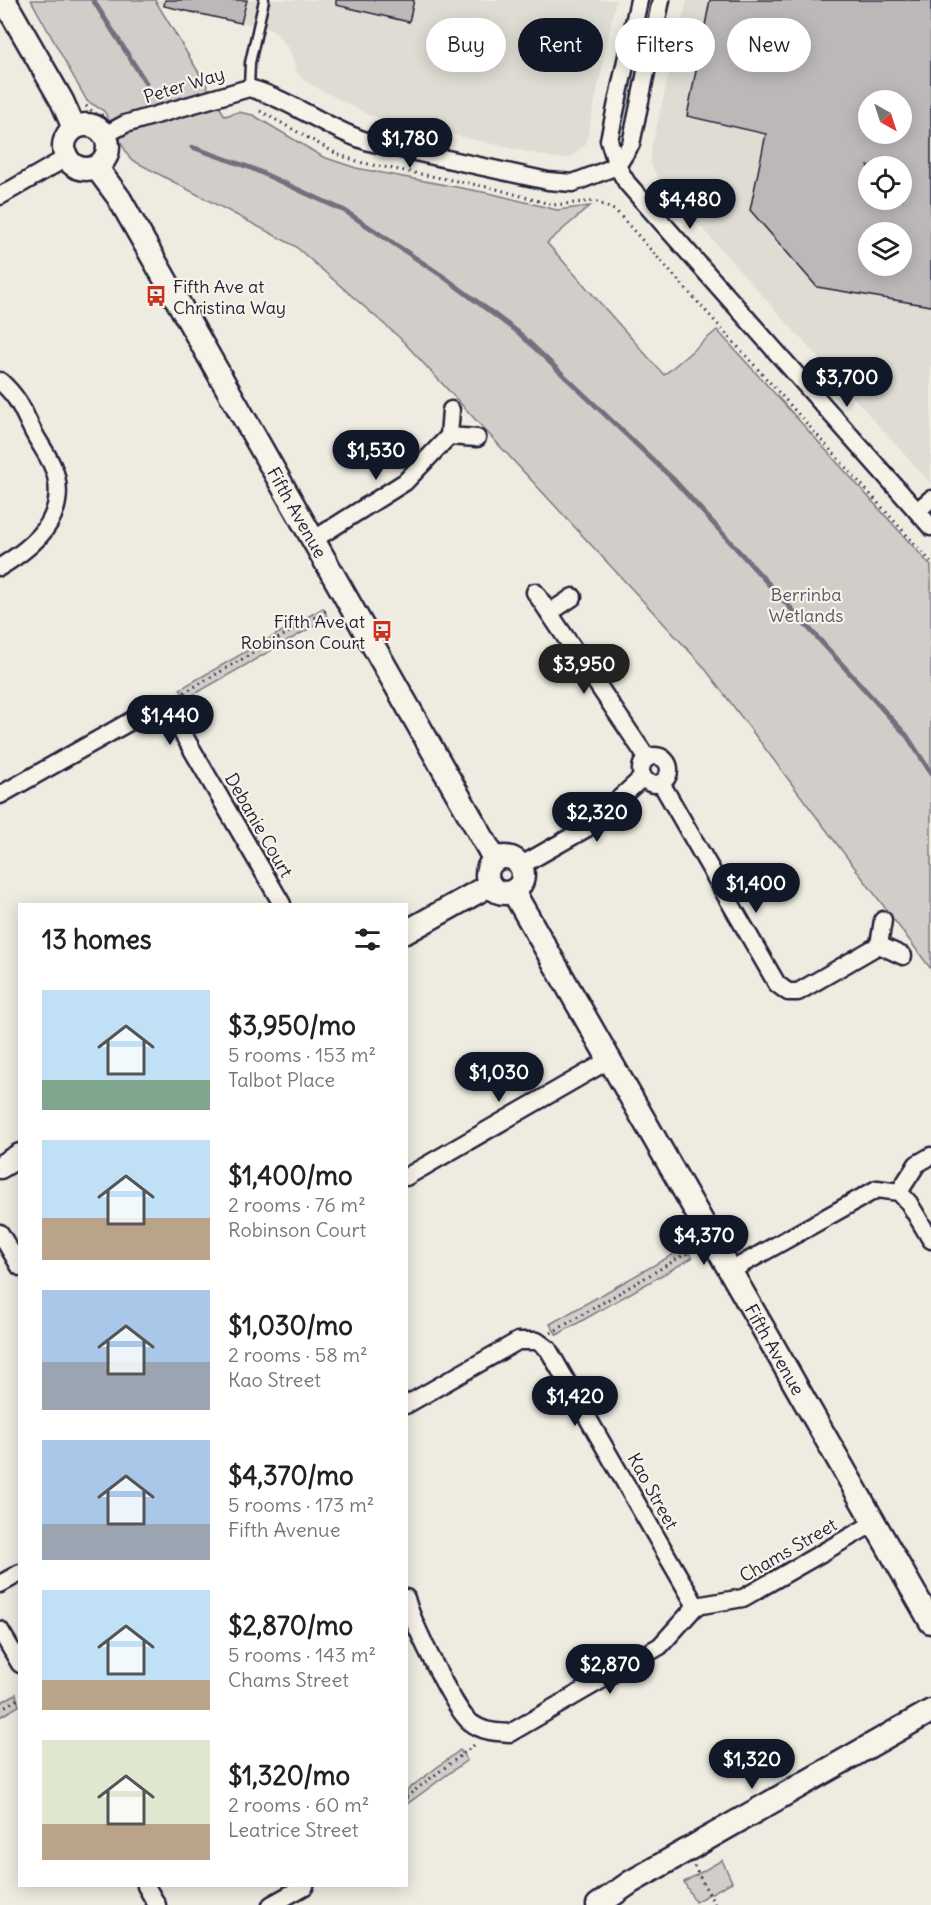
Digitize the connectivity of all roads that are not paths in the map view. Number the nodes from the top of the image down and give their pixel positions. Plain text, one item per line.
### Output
1 (4, 0) edge
2 (264, 0) edge
3 (639, 0) edge
4 (661, 0) edge
5 (249, 88) junction
6 (107, 126) junction
7 (74, 128) junction
8 (66, 158) junction
9 (617, 166) junction
10 (96, 167) junction
11 (0, 196) edge
12 (0, 381) edge
13 (451, 410) dead end
14 (449, 436) junction
15 (477, 438) dead end
16 (931, 499) edge
17 (917, 511) junction
18 (931, 527) edge
19 (313, 540) junction
20 (0, 567) edge
21 (535, 592) dead end
22 (573, 597) dead end
23 (549, 613) junction
24 (647, 758) junction
25 (643, 777) junction
26 (661, 783) junction
27 (0, 795) edge
28 (495, 860) junction
29 (520, 866) junction
30 (490, 885) junction
31 (513, 891) junction
32 (281, 903) edge
33 (883, 920) dead end
34 (408, 931) edge
35 (879, 945) junction
36 (903, 956) dead end
37 (609, 1060) junction
38 (18, 1156) edge
39 (931, 1156) edge
40 (0, 1167) edge
41 (408, 1176) edge
42 (899, 1192) junction
43 (0, 1233) edge
44 (931, 1240) edge
45 (18, 1264) edge
46 (730, 1271) junction
47 (408, 1404) edge
48 (874, 1522) junction
49 (18, 1574) edge
50 (0, 1584) edge
51 (408, 1603) edge
52 (696, 1606) junction
53 (931, 1622) edge
54 (0, 1630) edge
55 (18, 1661) edge
56 (931, 1711) edge
57 (147, 1887) edge
58 (303, 1887) edge
59 (157, 1905) edge
60 (271, 1905) edge
61 (598, 1905) edge

1 - 7 street
2 - 5 lane
3 - 9 street
4 - 9 street
5 - 6 street, Peter Way
5 - 9 street, Peter Way
6 - 7 street
6 - 10 street
7 - 8 street
8 - 10 street
8 - 11 street
9 - 17 street
10 - 19 street, Fifth Avenue
12 - 20 street
13 - 14 street
14 - 15 street
14 - 19 street
16 - 17 street
17 - 18 street
19 - 28 street, Fifth Avenue
21 - 23 street
22 - 23 street
23 - 24 street
24 - 25 street
24 - 26 street
25 - 26 street
25 - 29 street
26 - 35 street
27 - 32 street, Debanie Court
28 - 29 street
28 - 30 street
29 - 31 street
30 - 31 street
30 - 34 street
31 - 37 street, Fifth Avenue
33 - 35 street
35 - 36 street
37 - 41 street
37 - 46 street, Fifth Avenue
38 - 40 street
39 - 42 street
42 - 44 street
42 - 46 street
43 - 45 street
46 - 48 street, Fifth Avenue
47 - 52 street, Kao Street
48 - 52 street, Chams Street
48 - 53 street, Fifth Avenue
49 - 50 street
51 - 52 street
54 - 55 street
56 - 61 street
57 - 59 street
58 - 60 street

